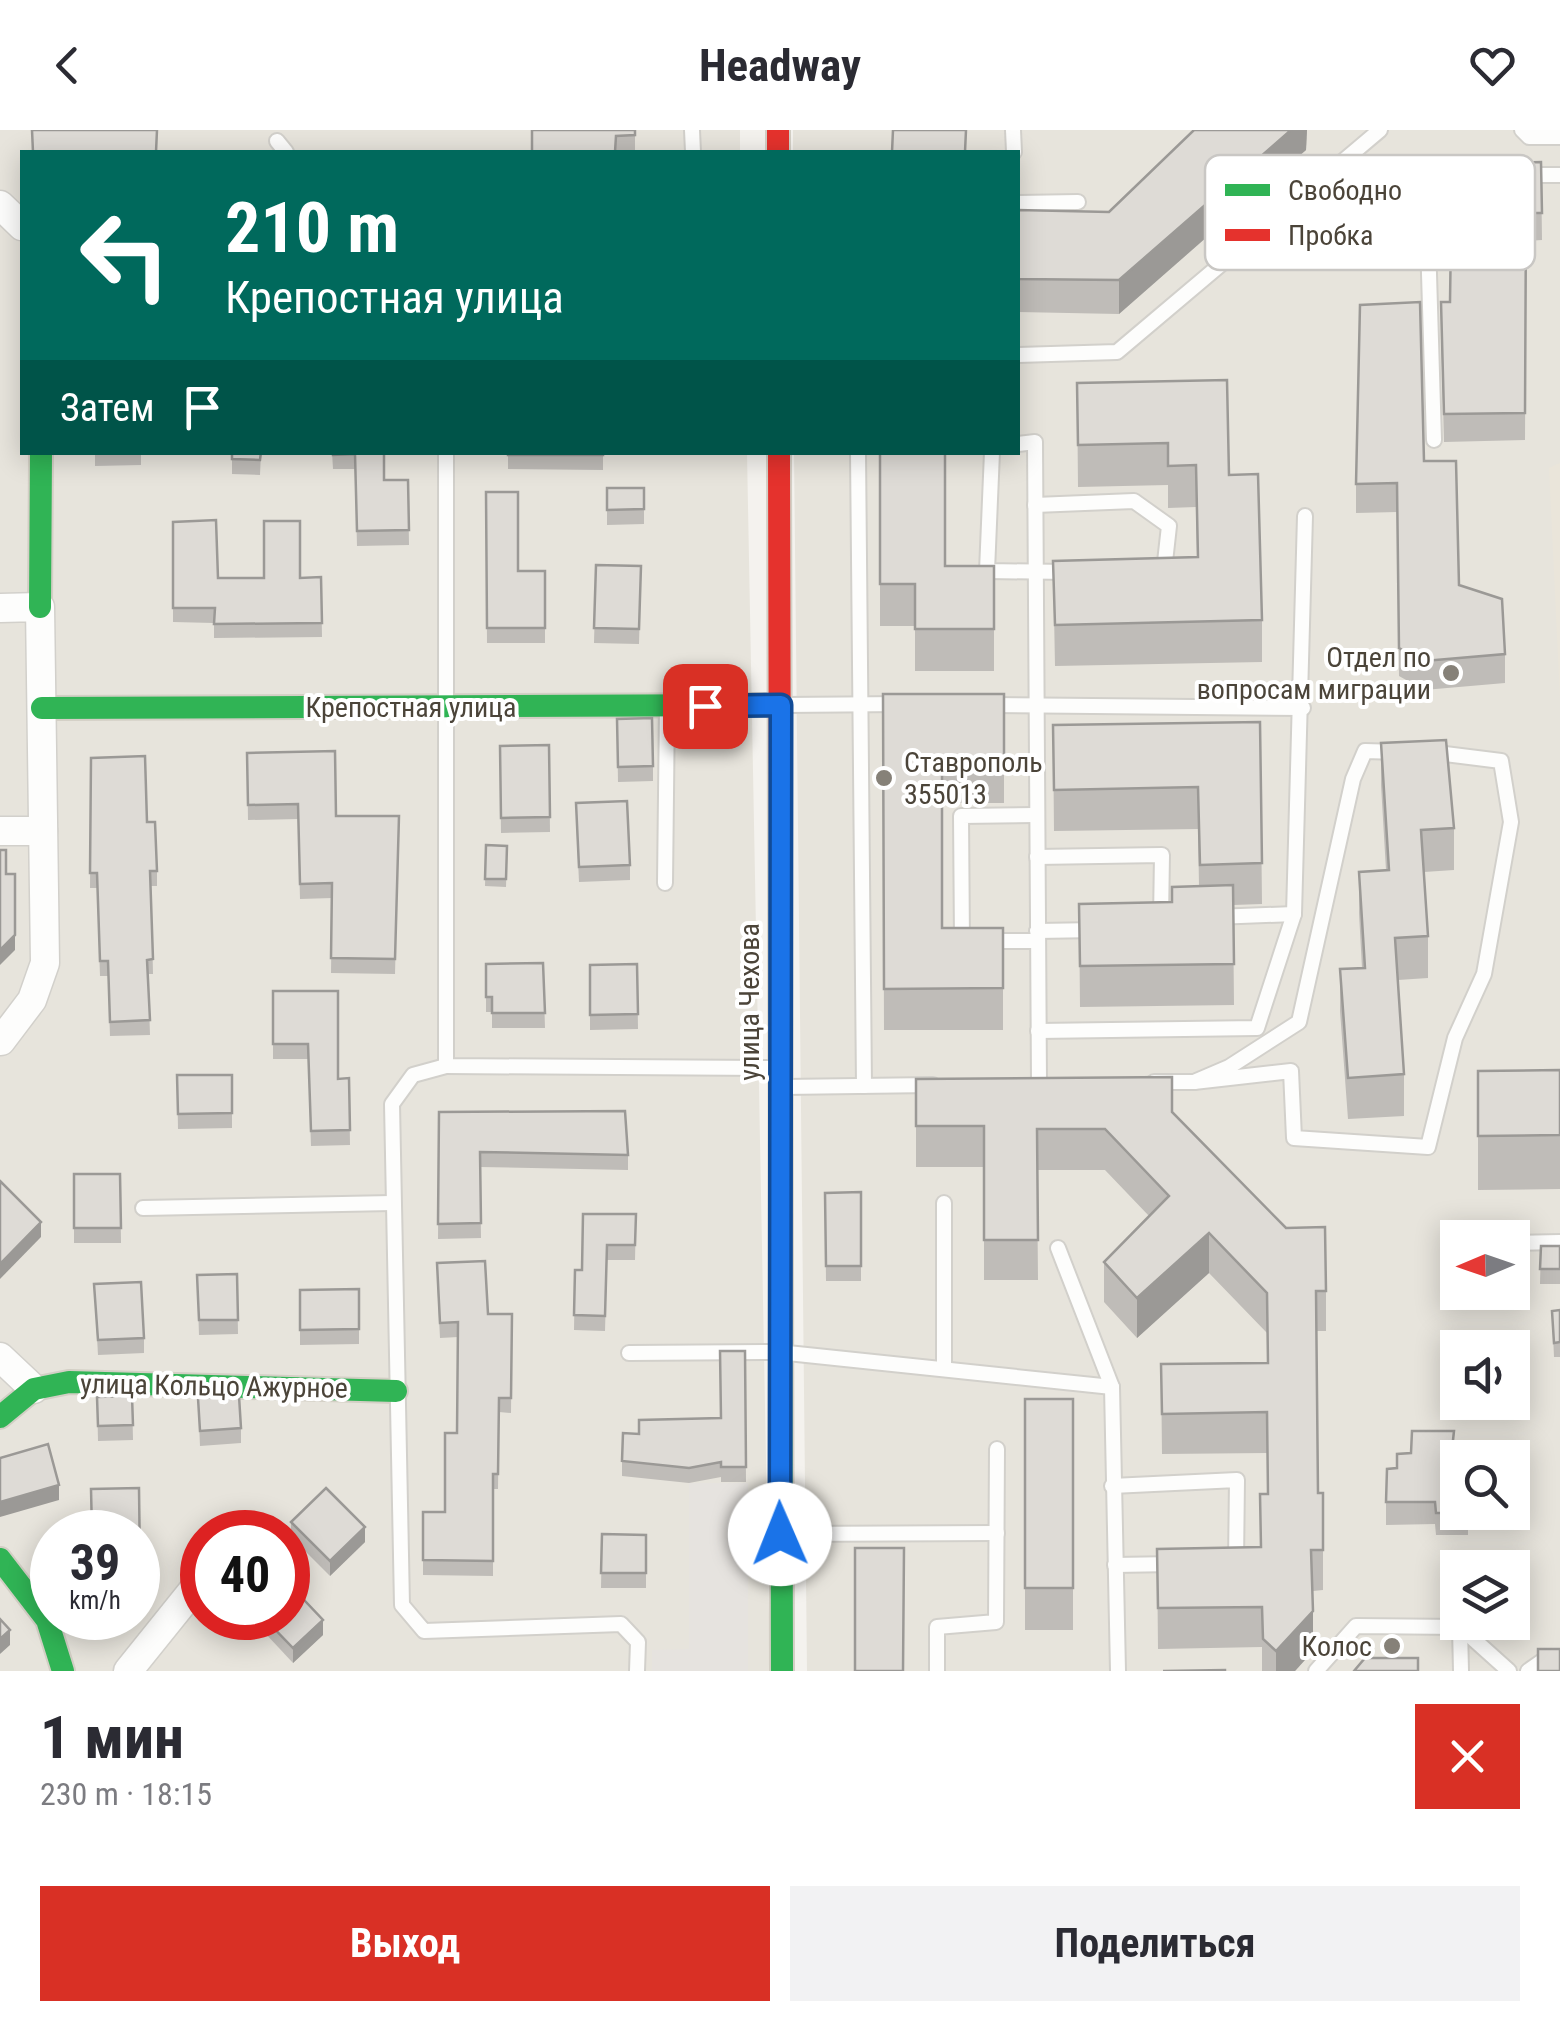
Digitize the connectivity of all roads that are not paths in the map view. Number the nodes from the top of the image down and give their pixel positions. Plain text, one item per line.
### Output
1 (1380, 130) edge
2 (1522, 130) edge
3 (1560, 138) edge
4 (1350, 155) edge
5 (1078, 202) dead end
6 (1020, 203) edge
7 (0, 206) edge
8 (20, 224) edge
9 (1214, 270) edge
10 (1429, 270) edge
11 (1020, 356) edge
12 (1434, 440) dead end
13 (1020, 444) edge
14 (42, 455) edge
15 (446, 455) edge
16 (779, 455) edge
17 (858, 455) edge
18 (992, 455) edge
19 (1035, 504) junction
20 (1306, 516) dead end
21 (1148, 571) edge
22 (1092, 572) edge
23 (1035, 573) junction
24 (0, 608) edge
25 (40, 608) junction
26 (862, 703) junction
27 (920, 704) edge
28 (781, 705) junction
29 (978, 705) edge
30 (446, 706) junction
31 (667, 706) junction
32 (1036, 706) junction
33 (42, 708) junction
34 (1303, 708) junction
35 (1034, 815) junction
36 (0, 831) edge
37 (43, 832) junction
38 (1037, 858) junction
39 (665, 883) dead end
40 (1294, 914) junction
41 (1199, 917) edge
42 (1180, 918) edge
43 (1112, 930) edge
44 (1037, 936) junction
45 (1038, 1031) junction
46 (1, 1041) edge
47 (446, 1066) junction
48 (779, 1077) junction
49 (1038, 1082) junction
50 (1058, 1082) edge
51 (1136, 1082) edge
52 (1194, 1082) junction
53 (1019, 1083) edge
54 (942, 1084) edge
55 (864, 1086) junction
56 (392, 1203) junction
57 (944, 1203) dead end
58 (143, 1208) dead end
59 (1560, 1242) edge
60 (1530, 1243) edge
61 (1058, 1248) dead end
62 (778, 1352) junction
63 (629, 1353) dead end
64 (0, 1357) edge
65 (944, 1366) junction
66 (1112, 1387) junction
67 (34, 1390) junction
68 (396, 1391) junction
69 (0, 1417) edge
70 (996, 1450) dead end
71 (1112, 1486) junction
72 (997, 1533) junction
73 (780, 1534) junction
74 (0, 1559) edge
75 (1221, 1562) edge
76 (1186, 1563) edge
77 (1115, 1566) junction
78 (180, 1606) edge
79 (1440, 1626) edge
80 (1460, 1640) edge
81 (1475, 1640) edge
82 (1560, 1657) edge
83 (63, 1671) edge
84 (128, 1671) edge
85 (638, 1671) edge
86 (782, 1671) edge
87 (937, 1671) edge
88 (1118, 1671) edge
89 (1316, 1671) edge
90 (1461, 1671) edge
91 (1509, 1671) edge
92 (1528, 1671) edge

1 - 4 lane
2 - 3 lane
5 - 6 lane
7 - 8 street
9 - 11 lane
10 - 12 lane
13 - 19 lane
14 - 25 street
15 - 30 lane
16 - 28 street, улица Чехова
17 - 26 lane
18 - 23 lane
19 - 21 lane
19 - 23 lane
20 - 34 lane
22 - 23 lane
23 - 32 lane
24 - 25 street
25 - 33 street
26 - 27 lane
26 - 28 lane
26 - 55 lane
28 - 31 street, Крепостная улица
28 - 48 street, улица Чехова
29 - 32 lane
30 - 31 street, Крепостная улица
30 - 33 street, Крепостная улица
30 - 47 lane
31 - 39 lane
32 - 34 lane
32 - 35 lane
33 - 37 street
34 - 40 lane
35 - 38 lane
35 - 44 lane
36 - 37 street
37 - 46 street
38 - 42 lane
38 - 44 lane
40 - 41 lane
40 - 45 lane
43 - 44 lane
44 - 45 lane
45 - 49 lane
47 - 48 lane
47 - 56 lane
48 - 55 lane
48 - 62 street, улица Чехова
49 - 50 lane
49 - 53 lane
51 - 52 lane
52 - 52 lane
54 - 55 lane
56 - 58 lane
56 - 68 lane
57 - 65 lane
59 - 60 lane
61 - 66 lane
62 - 63 lane
62 - 65 lane
62 - 73 street, улица Чехова
64 - 67 street
65 - 66 lane
66 - 71 lane
67 - 68 street, улица Кольцо Ажурное
67 - 69 street, улица Кольцо Ажурное
68 - 85 lane
70 - 72 lane
71 - 75 lane
71 - 77 lane
72 - 73 lane
72 - 87 lane
73 - 86 street, улица Чехова
74 - 83 street
76 - 77 lane
77 - 88 lane
78 - 84 street
79 - 89 lane
80 - 90 lane
81 - 91 lane
82 - 92 lane

